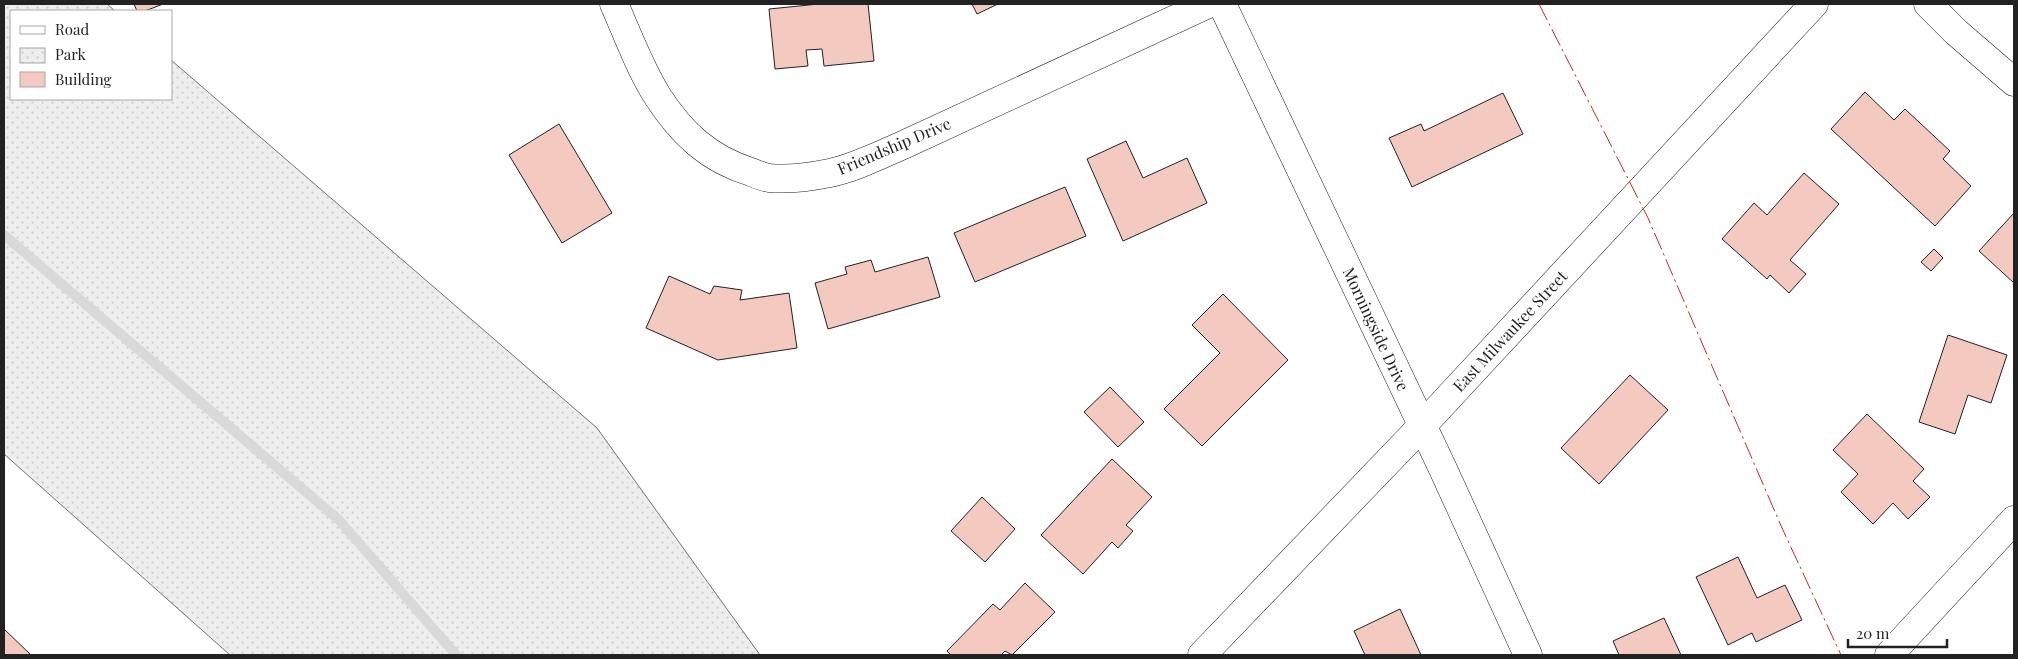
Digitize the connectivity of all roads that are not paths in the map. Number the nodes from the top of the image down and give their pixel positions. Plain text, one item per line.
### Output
1 (614, 4) edge
2 (1208, 4) edge
3 (1222, 4) edge
4 (1814, 4) edge
5 (1928, 4) edge
6 (2014, 82) edge
7 (1422, 426) junction
8 (2014, 520) edge
9 (1202, 655) edge
10 (1528, 655) edge
11 (1889, 655) edge

1 - 2 street, Friendship Drive
3 - 7 street, Morningside Drive
4 - 7 street, East Milwaukee Street
5 - 6 street
7 - 9 street, East Milwaukee Street
7 - 10 street, Morningside Drive
8 - 11 street

